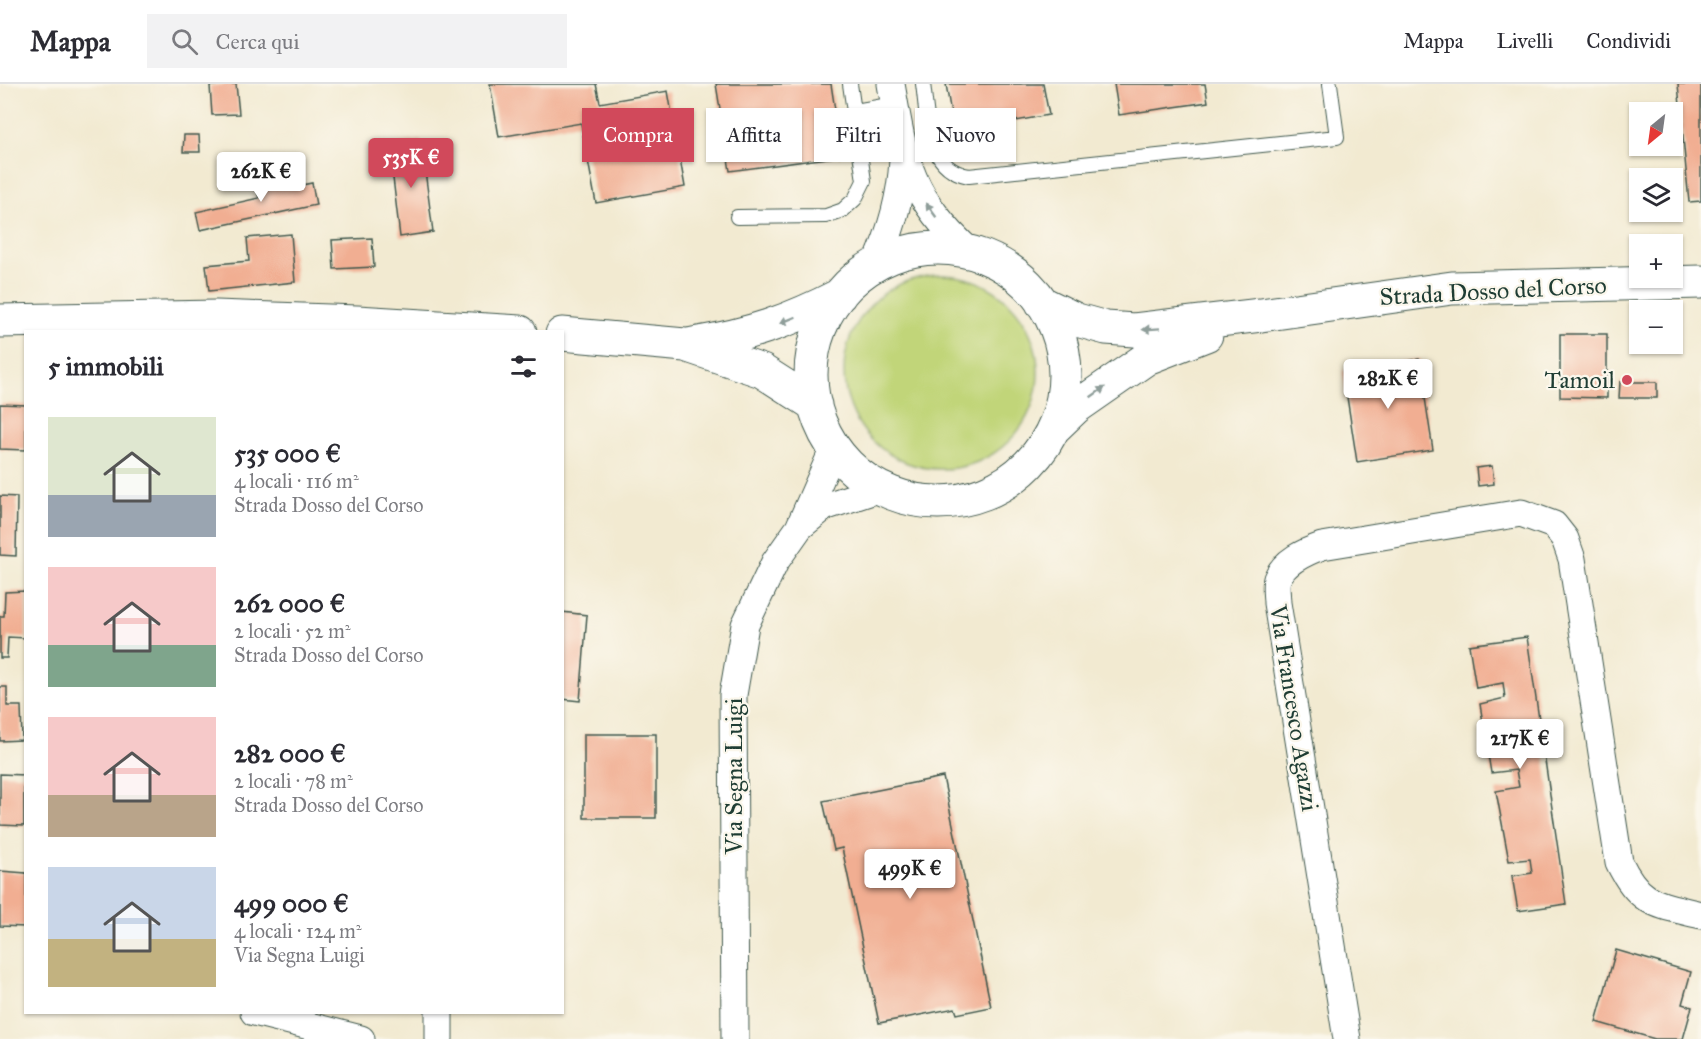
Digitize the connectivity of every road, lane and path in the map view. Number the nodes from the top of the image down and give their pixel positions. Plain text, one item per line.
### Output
1 (850, 84) edge
2 (923, 84) edge
3 (1330, 84) edge
4 (893, 94) edge
5 (854, 108) edge
6 (862, 108) edge
7 (904, 156) junction
8 (862, 162) edge
9 (737, 217) dead end
10 (971, 253) junction
11 (876, 265) junction
12 (1701, 282) edge
13 (840, 294) junction
14 (1042, 303) junction
15 (1251, 317) junction
16 (0, 321) edge
17 (171, 324) edge
18 (487, 330) edge
19 (564, 334) edge
20 (685, 345) junction
21 (815, 405) junction
22 (1053, 429) junction
23 (834, 448) junction
24 (881, 488) junction
25 (799, 528) junction
26 (1701, 915) edge
27 (262, 1014) edge
28 (439, 1014) edge
29 (361, 1039) edge
30 (439, 1039) edge
31 (735, 1039) edge
32 (1347, 1039) edge

1 - 5 lane
2 - 3 lane
4 - 6 lane
4 - 7 street
10 -> 7 street
7 - 11 street
8 - 9 lane
10 - 11 main road
10 - 14 main road
11 - 13 main road
12 - 15 main road, Strada Dosso del Corso
13 -> 20 main road
13 - 21 main road
15 -> 14 main road, Strada Dosso del Corso
14 - 22 main road
22 -> 15 main road, Strada Dosso del Corso
16 - 17 main road
17 - 18 main road
19 - 20 main road
20 - 21 main road
21 - 23 main road
22 - 24 main road
23 - 24 main road
23 - 25 street, Via Segna Luigi
24 - 25 street, Via Segna Luigi
25 - 31 street, Via Segna Luigi
26 - 32 street, Via Francesco Agazzi
27 - 29 street
28 - 30 street

